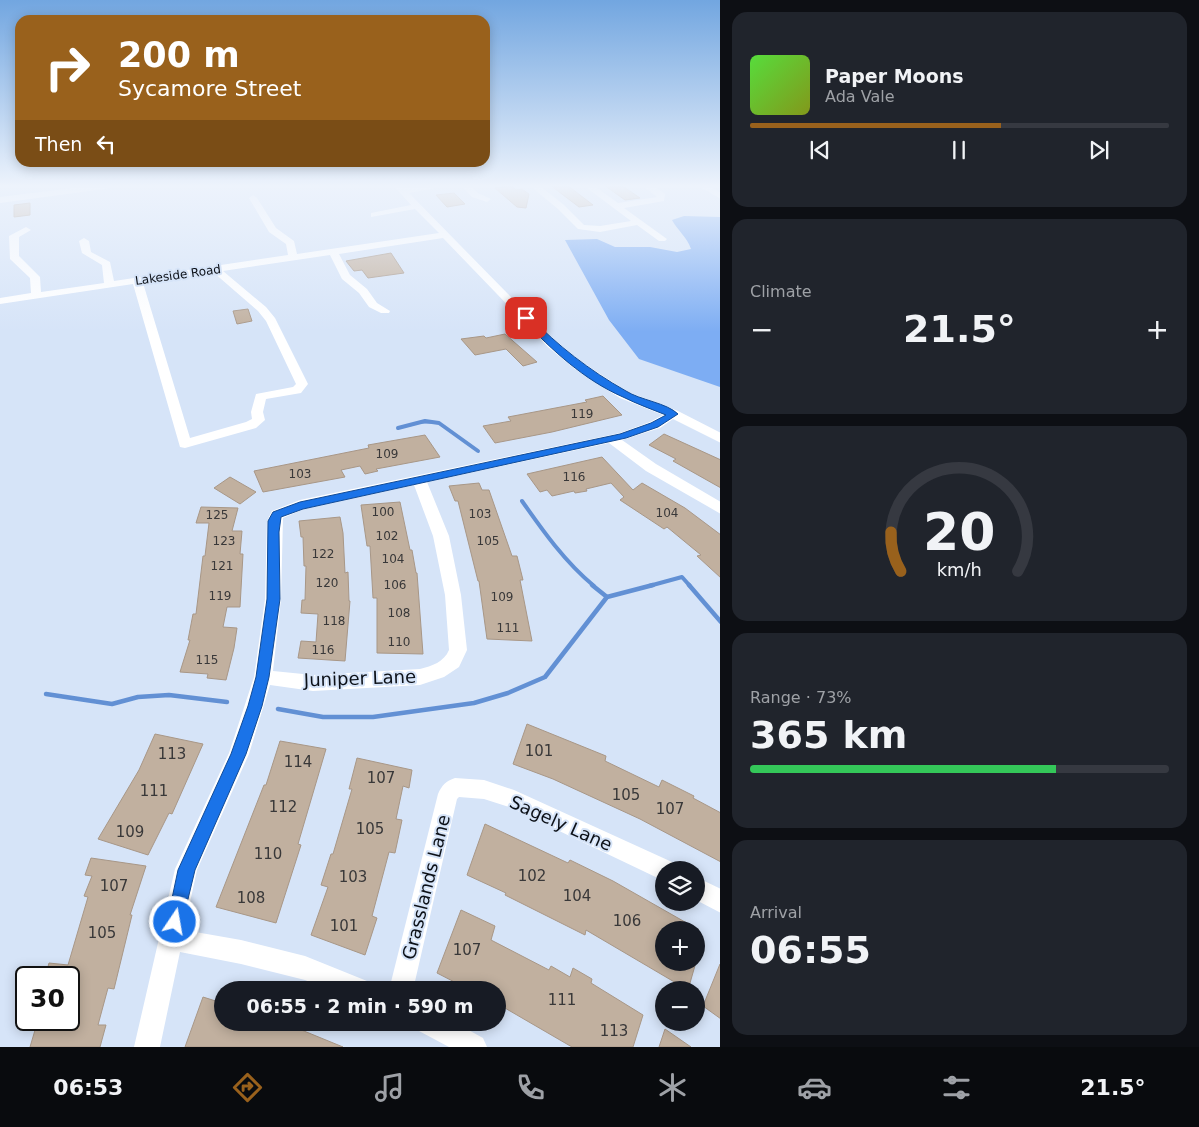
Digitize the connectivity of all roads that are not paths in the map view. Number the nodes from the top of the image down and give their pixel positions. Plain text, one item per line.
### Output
1 (18, 234) edge
2 (278, 234) edge
3 (655, 234) edge
4 (445, 235) joint
5 (662, 239) dead end
6 (84, 241) dead end
7 (333, 252) junction
8 (293, 258) junction
9 (215, 269) junction
10 (137, 281) junction
11 (109, 285) junction
12 (36, 296) junction
13 (0, 301) edge
14 (385, 311) dead end
15 (673, 414) junction
16 (612, 439) junction
17 (720, 439) edge
18 (419, 480) junction
19 (720, 509) edge
20 (263, 677) junction
21 (455, 786) joint
22 (655, 866) edge
23 (705, 893) edge
24 (720, 902) edge
25 (172, 939) junction
26 (336, 981) edge
27 (403, 981) edge
28 (445, 1031) edge
29 (147, 1047) edge
30 (474, 1047) edge

1 - 12 street
2 - 8 street
3 - 5 street
4 - 7 street, Lakeside Road
4 - 15 street
6 - 11 street
7 - 8 street, Lakeside Road
7 - 14 street
8 - 9 street, Lakeside Road
9 - 10 street, Lakeside Road
9 - 10 street
10 - 11 street, Lakeside Road
11 - 12 street, Lakeside Road
12 - 13 street, Lakeside Road
15 - 16 street
15 - 17 street
16 - 18 street
16 - 19 street
18 - 20 street
18 - 20 street, Juniper Lane
20 - 25 street
21 - 22 street, Sagely Lane
21 - 27 street, Grasslands Lane
23 - 24 street
25 - 26 street
25 - 29 street
28 - 30 street

